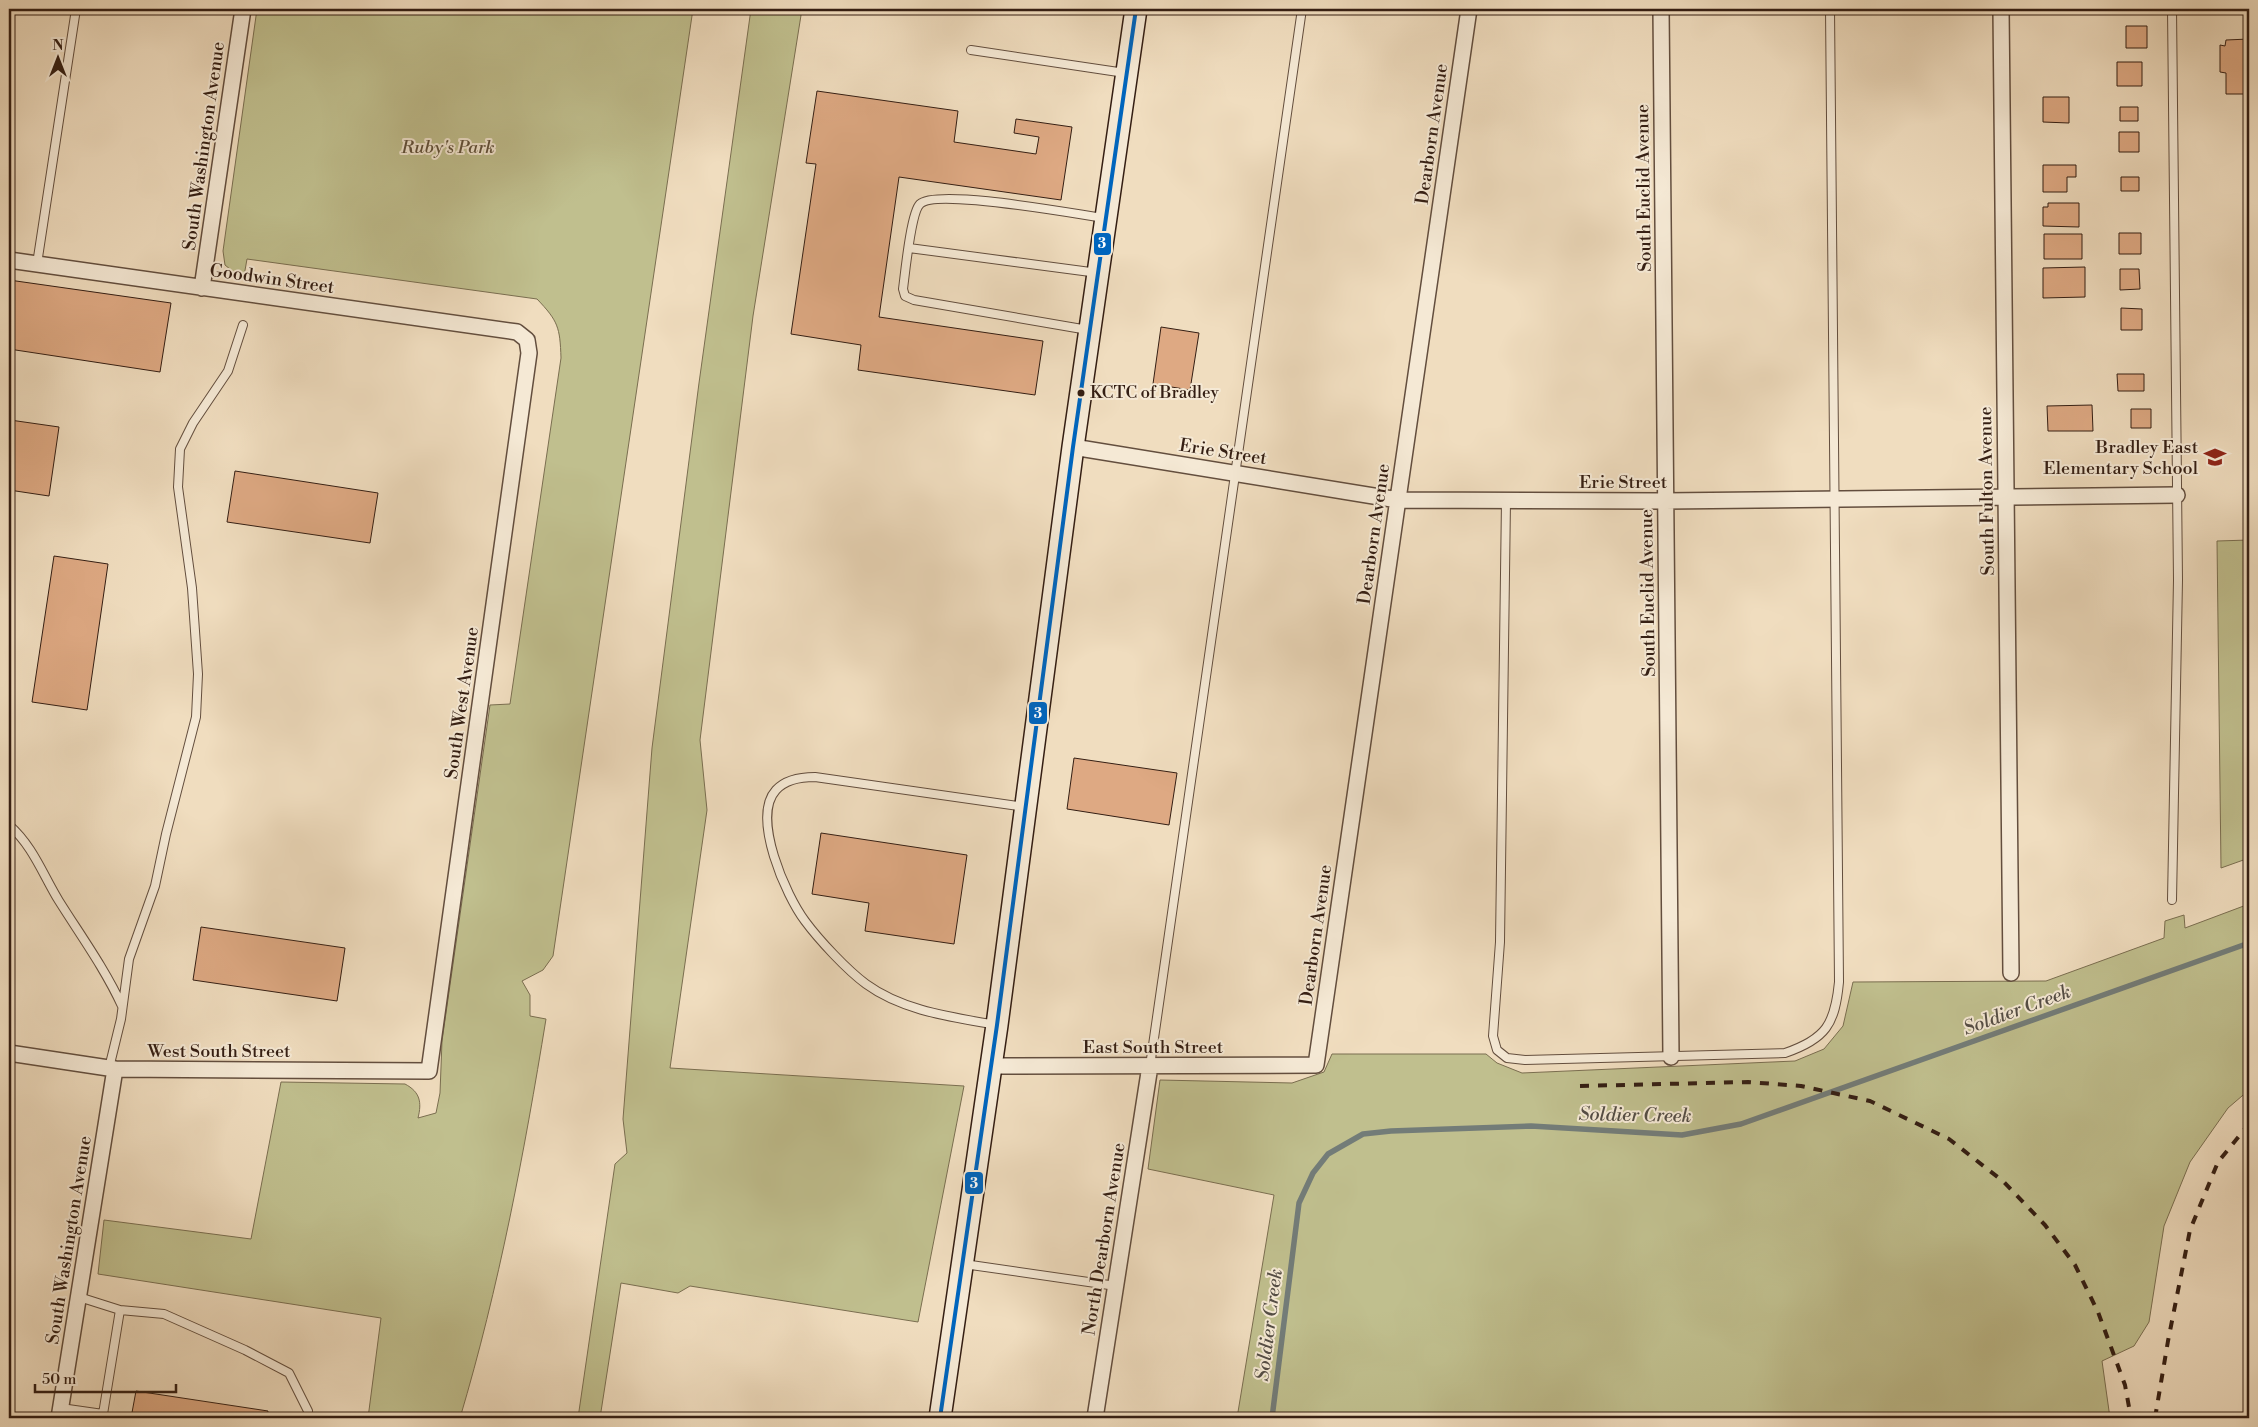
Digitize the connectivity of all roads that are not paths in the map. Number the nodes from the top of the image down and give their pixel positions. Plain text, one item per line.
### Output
1 (76, 9) edge
2 (243, 9) edge
3 (1136, 9) edge
4 (1302, 9) edge
5 (1469, 9) edge
6 (1661, 9) edge
7 (1830, 9) edge
8 (2001, 9) edge
9 (2172, 9) edge
10 (971, 50) dead end
11 (1127, 73) junction
12 (1106, 218) junction
13 (909, 248) junction
14 (9, 260) edge
15 (37, 264) junction
16 (1098, 273) junction
17 (202, 288) junction
18 (243, 325) dead end
19 (1090, 330) junction
20 (527, 340) joint
21 (1072, 447) junction
22 (1235, 473) junction
23 (2177, 495) junction
24 (2006, 497) junction
25 (1834, 499) junction
26 (1398, 500) junction
27 (1506, 500) junction
28 (1666, 502) junction
29 (1025, 807) junction
30 (9, 825) edge
31 (2172, 900) dead end
32 (2011, 973) dead end
33 (122, 1006) junction
34 (997, 1025) junction
35 (9, 1053) edge
36 (1671, 1057) junction
37 (1316, 1065) joint
38 (991, 1066) junction
39 (1150, 1066) junction
40 (112, 1068) junction
41 (430, 1071) joint
42 (962, 1264) junction
43 (1116, 1286) junction
44 (79, 1297) junction
45 (120, 1310) junction
46 (308, 1411) dead end
47 (60, 1413) edge
48 (940, 1418) edge
49 (1095, 1418) edge

1 - 15 lane
2 - 17 street, South Washington Avenue
3 - 11 main road
4 - 22 lane
5 - 26 street, Dearborn Avenue
6 - 28 street, South Euclid Avenue
7 - 25 lane
8 - 24 street, South Fulton Avenue
9 - 23 lane
10 - 11 lane
11 - 12 main road
12 - 13 lane
12 - 16 main road
13 - 16 lane
13 - 19 lane
14 - 15 street, Goodwin Street
15 - 17 street, Goodwin Street
16 - 19 main road
17 - 20 street, Goodwin Street
18 - 33 lane
19 - 21 main road
20 - 41 street, South West Avenue
21 - 22 street, Erie Street
21 - 29 main road
22 - 26 street, Erie Street
22 - 39 lane
23 - 24 street, Erie Street
23 - 31 lane
24 - 25 street, Erie Street
24 - 32 street, South Fulton Avenue
25 - 28 street, Erie Street
25 - 36 lane
26 - 27 street, Erie Street
26 - 37 street, Dearborn Avenue
27 - 28 street, Erie Street
27 - 36 lane
28 - 36 street, South Euclid Avenue
29 - 34 main road
29 - 34 lane
30 - 33 lane
33 - 40 lane
34 - 38 main road
35 - 40 street, West South Street
37 - 39 street, East South Street
38 - 39 street, East South Street
38 - 42 main road
39 - 43 street, North Dearborn Avenue
40 - 41 street, West South Street
40 - 44 street, South Washington Avenue
42 - 43 lane
42 - 48 main road
43 - 49 street, North Dearborn Avenue
44 - 45 lane
44 - 47 street, South Washington Avenue
45 - 46 lane
45 - 47 lane

